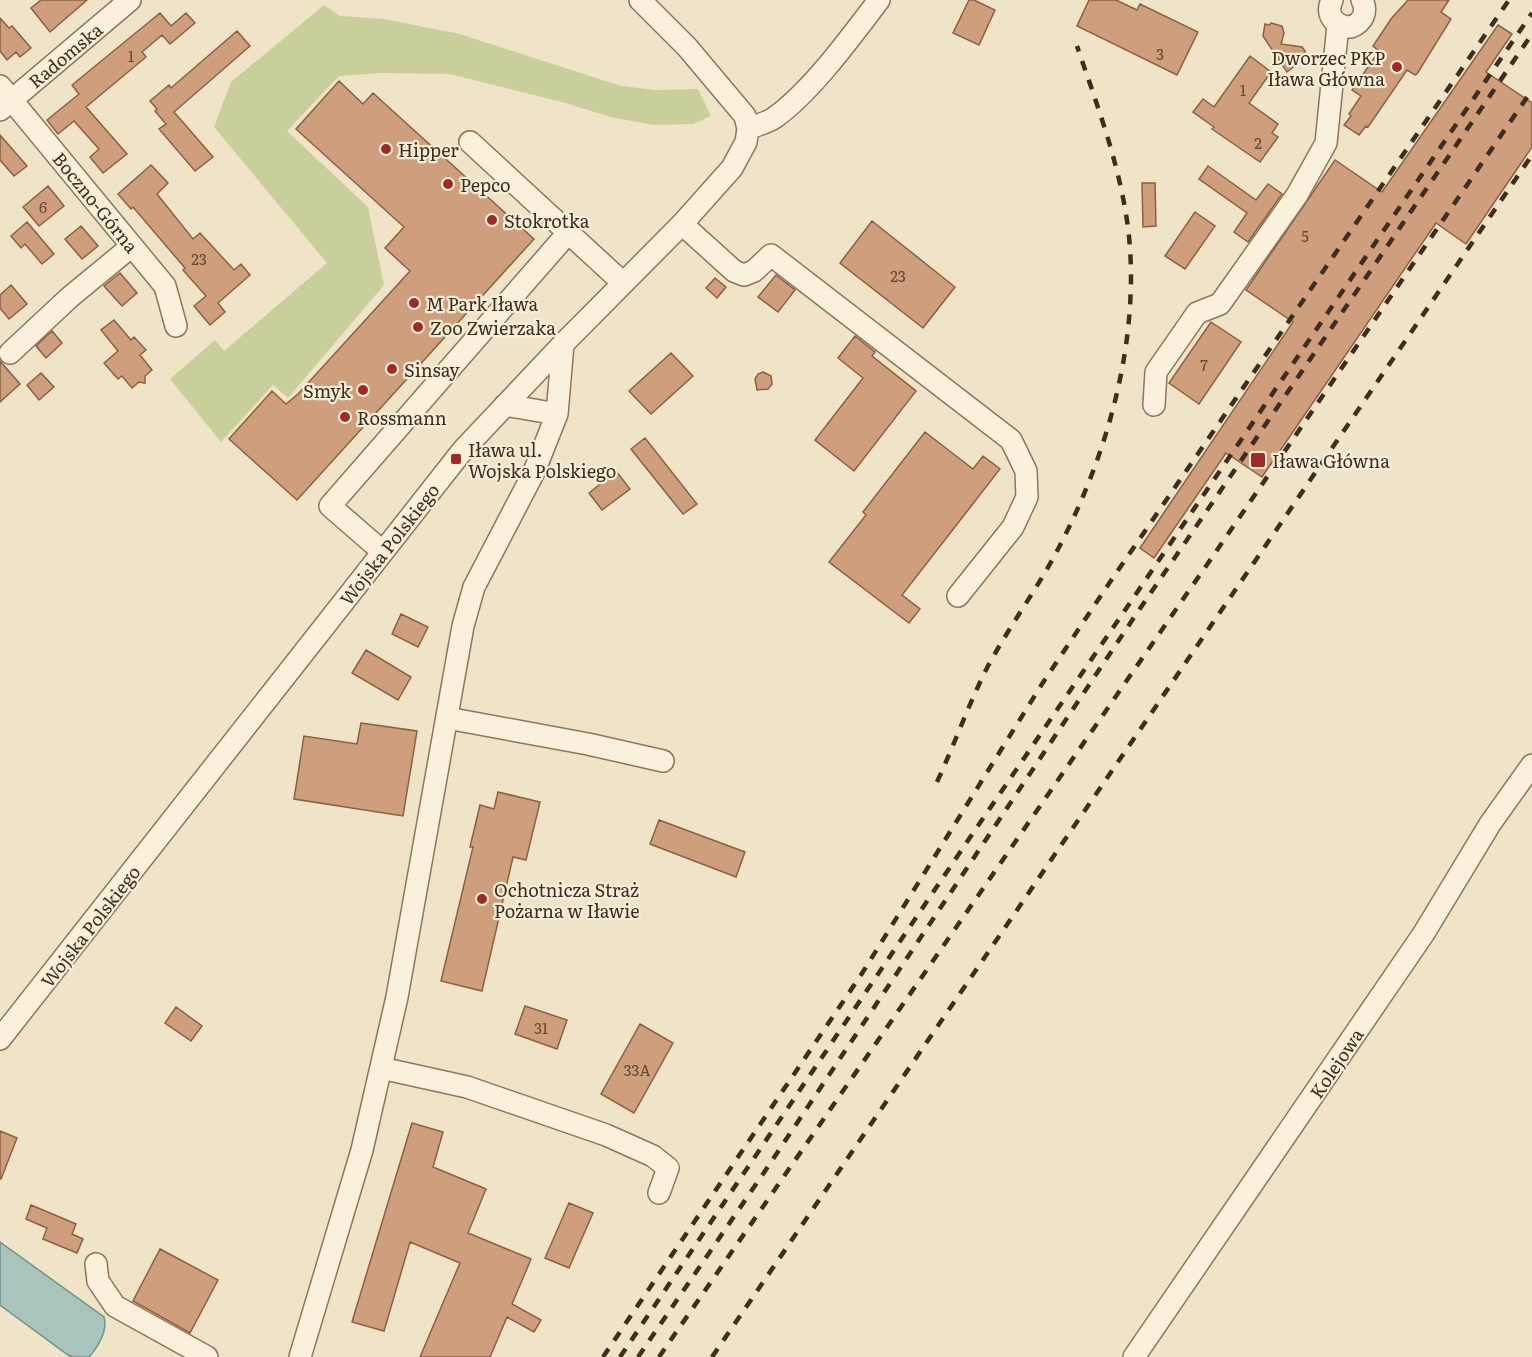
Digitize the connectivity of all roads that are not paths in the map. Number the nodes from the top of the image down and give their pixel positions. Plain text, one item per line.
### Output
1 (130, 0) edge
2 (640, 0) edge
3 (663, 0) edge
4 (879, 0) edge
5 (1332, 0) edge
6 (1368, 3) edge
7 (1338, 25) junction
8 (687, 47) junction
9 (4, 99) edge
10 (748, 129) junction
11 (470, 142) dead end
12 (682, 224) junction
13 (568, 233) junction
14 (132, 246) junction
15 (623, 283) junction
16 (176, 327) dead end
17 (563, 344) junction
18 (10, 353) dead end
19 (505, 405) junction
20 (1154, 405) dead end
21 (557, 414) junction
22 (383, 552) junction
23 (958, 596) dead end
24 (447, 718) junction
25 (663, 761) dead end
26 (1532, 765) edge
27 (0, 1039) edge
28 (381, 1068) junction
29 (659, 1193) dead end
30 (96, 1264) dead end
31 (207, 1357) edge
32 (300, 1357) edge
33 (1134, 1357) edge

1 - 9 street, Radomska
2 - 8 street
3 - 8 street
4 - 10 street
5 - 7 street
6 - 7 street
7 - 20 street
8 - 10 street
9 - 14 street, Boczno-Górna
10 - 12 street, Wojska Polskiego
11 - 13 street
12 - 15 street, Wojska Polskiego
12 - 23 street
13 - 15 street
13 - 22 street
14 - 16 street, Boczno-Górna
14 - 18 street
15 - 17 street, Wojska Polskiego
17 - 19 street, Wojska Polskiego
17 - 21 street
19 - 21 street
19 - 22 street, Wojska Polskiego
21 - 24 street
22 - 27 street, Wojska Polskiego
24 - 25 street
24 - 28 street
26 - 33 street, Kolejowa
28 - 29 street
28 - 32 street
30 - 31 street

